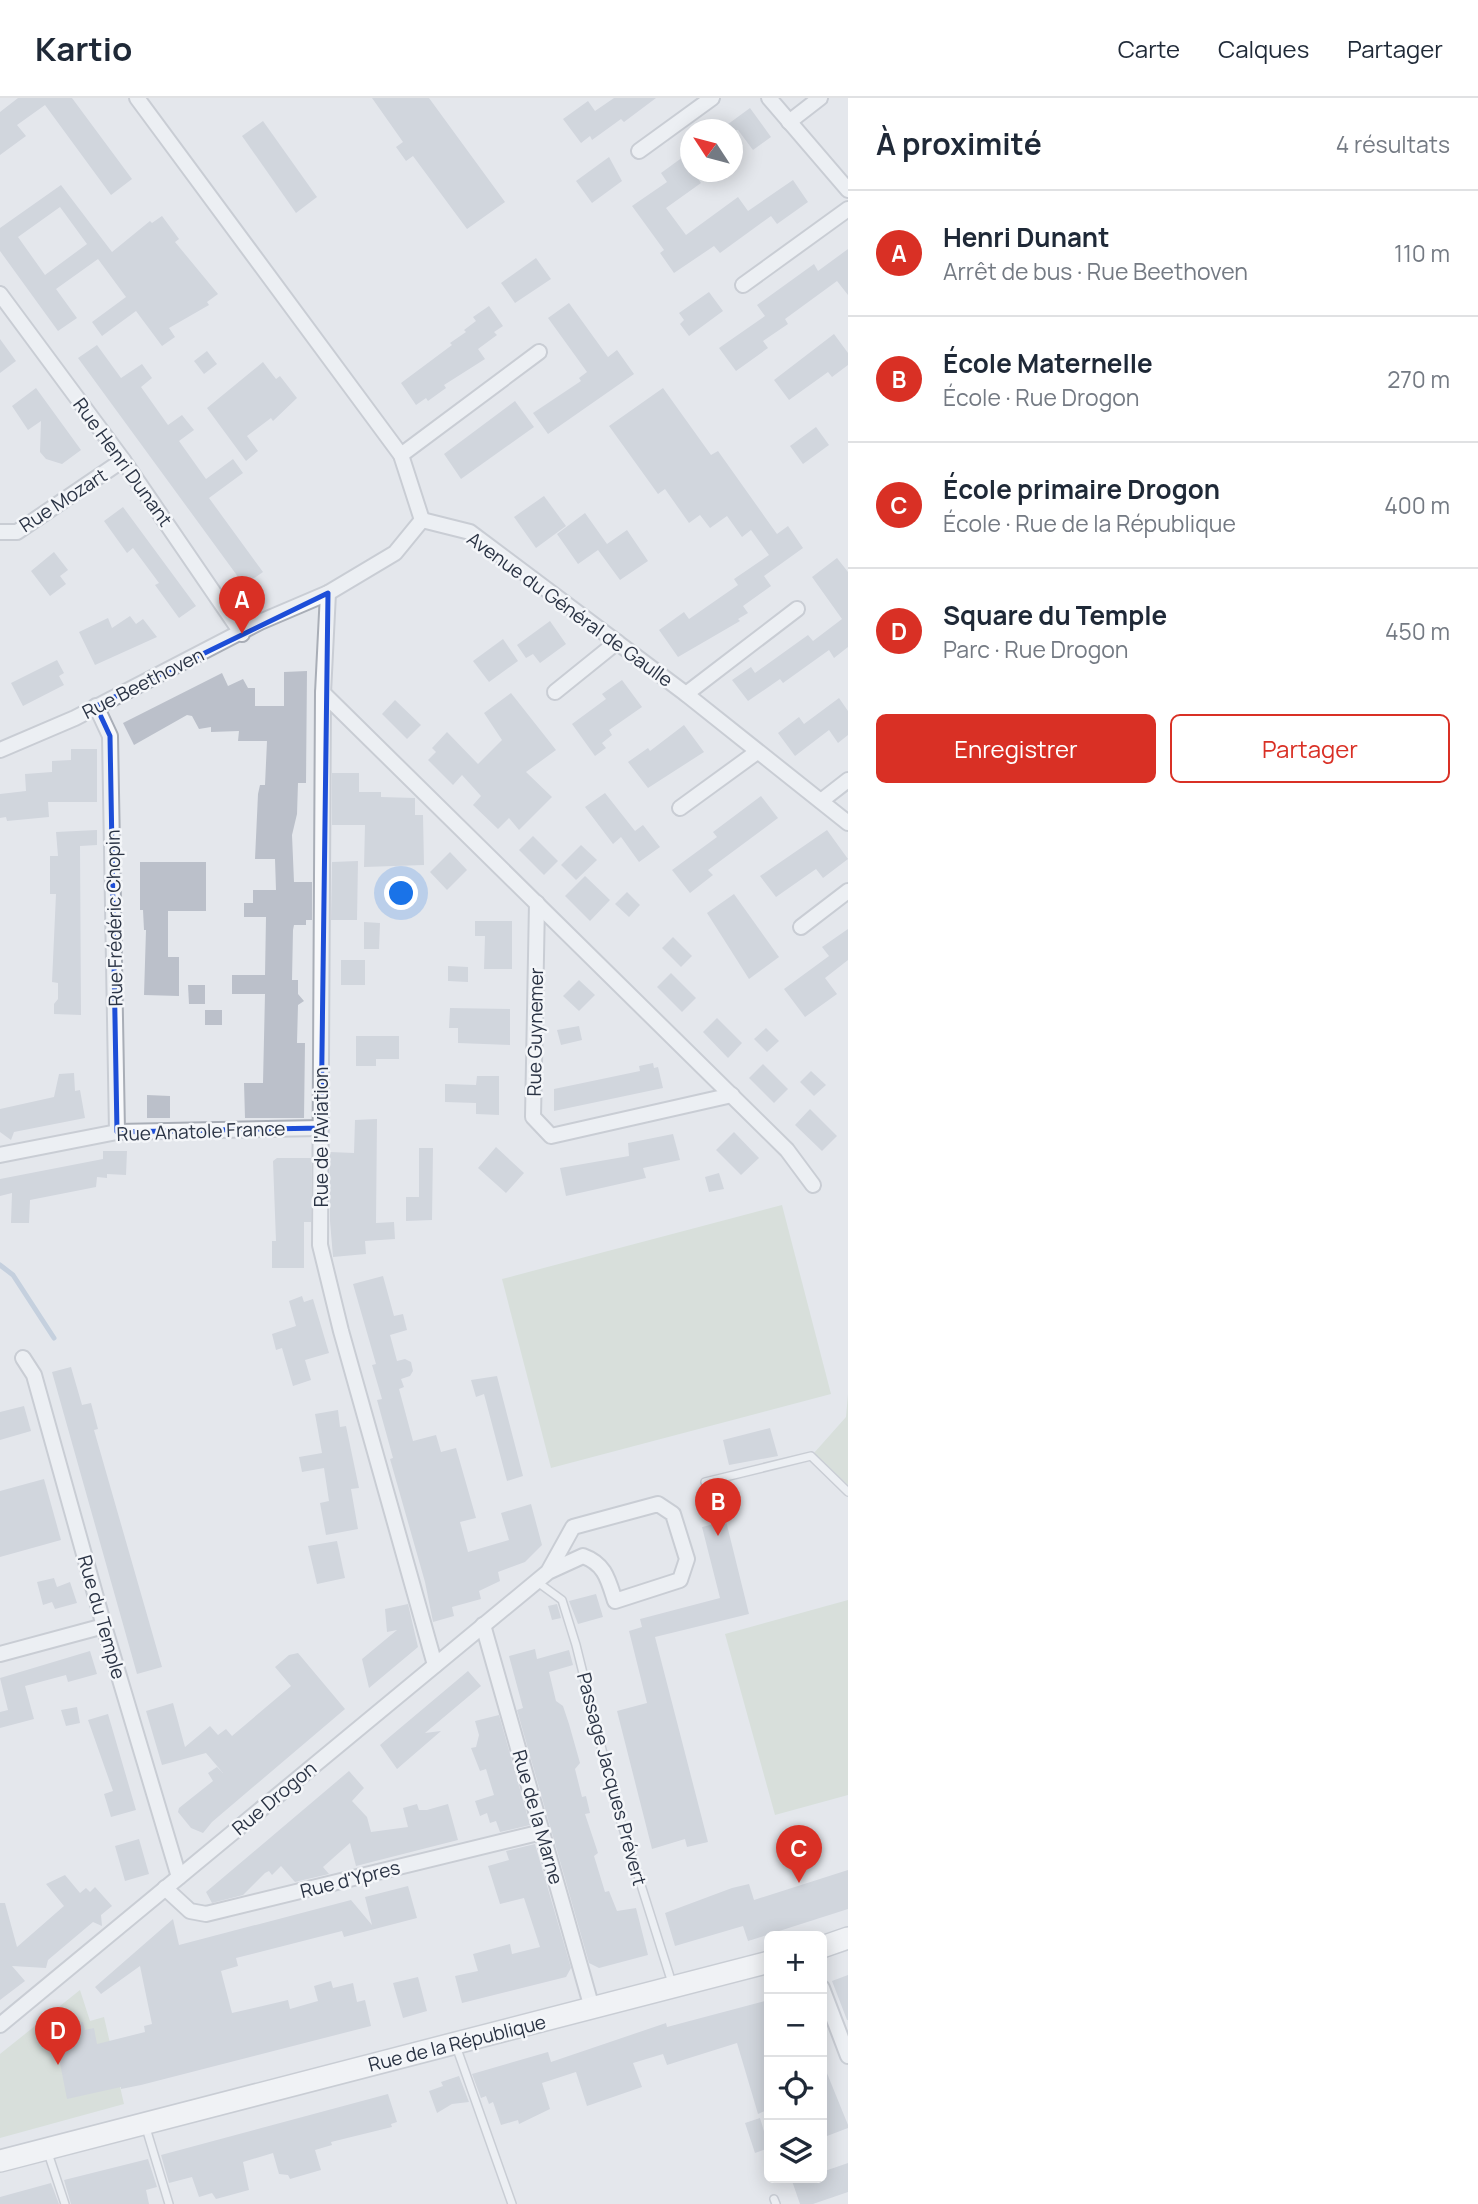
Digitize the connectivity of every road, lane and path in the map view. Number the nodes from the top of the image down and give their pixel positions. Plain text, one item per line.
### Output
1 (137, 98) edge
2 (712, 98) edge
3 (769, 98) edge
4 (820, 98) edge
5 (789, 122) junction
6 (639, 151) dead end
7 (848, 190) edge
8 (848, 209) edge
9 (743, 285) dead end
10 (0, 294) edge
11 (540, 352) dead end
12 (401, 455) junction
13 (123, 460) junction
14 (422, 520) junction
15 (0, 532) edge
16 (328, 593) junction
17 (797, 609) dead end
18 (242, 634) junction
19 (617, 642) junction
20 (555, 692) dead end
21 (323, 693) junction
22 (686, 694) junction
23 (96, 706) junction
24 (0, 750) edge
25 (757, 752) junction
26 (848, 780) edge
27 (821, 801) junction
28 (680, 808) dead end
29 (848, 823) edge
30 (848, 891) edge
31 (537, 903) junction
32 (801, 927) dead end
33 (733, 1095) junction
34 (321, 1128) junction
35 (117, 1132) junction
36 (0, 1155) edge
37 (813, 1185) dead end
38 (23, 1358) dead end
39 (705, 1482) dead end
40 (848, 1492) edge
41 (542, 1576) junction
42 (483, 1625) junction
43 (104, 1626) junction
44 (0, 1654) edge
45 (435, 1665) junction
46 (542, 1832) junction
47 (179, 1877) junction
48 (165, 1888) junction
49 (848, 1938) edge
50 (827, 1945) edge
51 (764, 1963) edge
52 (673, 1987) junction
53 (824, 1994) edge
54 (592, 2008) junction
55 (0, 2025) edge
56 (455, 2043) junction
57 (848, 2056) edge
58 (144, 2123) junction
59 (47, 2149) junction
60 (0, 2161) edge
61 (65, 2204) edge
62 (169, 2204) edge
63 (512, 2204) edge

1 - 12 street
2 - 6 street
3 - 5 street
4 - 5 street
5 - 7 street
8 - 9 street
10 - 13 street, Rue Henri Dunant
11 - 12 street
12 - 14 street
13 - 15 street, Rue Mozart
13 - 18 street, Rue Henri Dunant
14 - 16 street, Rue Beethoven
14 - 19 street, Avenue du Général de Gaulle
16 - 18 street, Rue Beethoven
16 - 21 street, Rue de l'Aviation
17 - 22 street
18 - 23 street, Rue Beethoven
19 - 20 street
19 - 22 street, Avenue du Général de Gaulle
21 - 31 street
21 - 34 street, Rue de l'Aviation
22 - 25 street, Avenue du Général de Gaulle
23 - 24 street, Rue Beethoven
23 - 35 street, Rue Frédéric Chopin
25 - 27 street, Avenue du Général de Gaulle
25 - 28 street
26 - 27 street
27 - 29 street, Avenue du Général de Gaulle
30 - 32 street
31 - 33 street
31 - 33 street, Rue Guynemer
33 - 37 street
34 - 35 street, Rue Anatole France
34 - 45 street, Rue de l'Aviation
35 - 36 street, Rue Anatole France
38 - 43 street, Rue du Temple
39 - 40 lane
41 - 41 street, Rue Drogon
41 - 42 street, Rue Drogon
41 - 52 lane, Passage Jacques Prévert
42 - 45 street, Rue Drogon
42 - 46 street, Rue de la Marne
43 - 44 street
43 - 47 street, Rue du Temple
45 - 47 street, Rue Drogon
46 - 48 street, Rue d'Ypres
46 - 54 street, Rue de la Marne
47 - 48 street, Rue Drogon
48 - 55 street, Rue Drogon
49 - 50 street
51 - 52 street, Rue de la République
52 - 54 street, Rue de la République
53 - 57 street
54 - 56 street, Rue de la République
56 - 58 street, Rue de la République
56 - 63 lane
58 - 59 street, Rue de la République
58 - 62 lane
59 - 60 street, Rue de la République
59 - 61 lane

